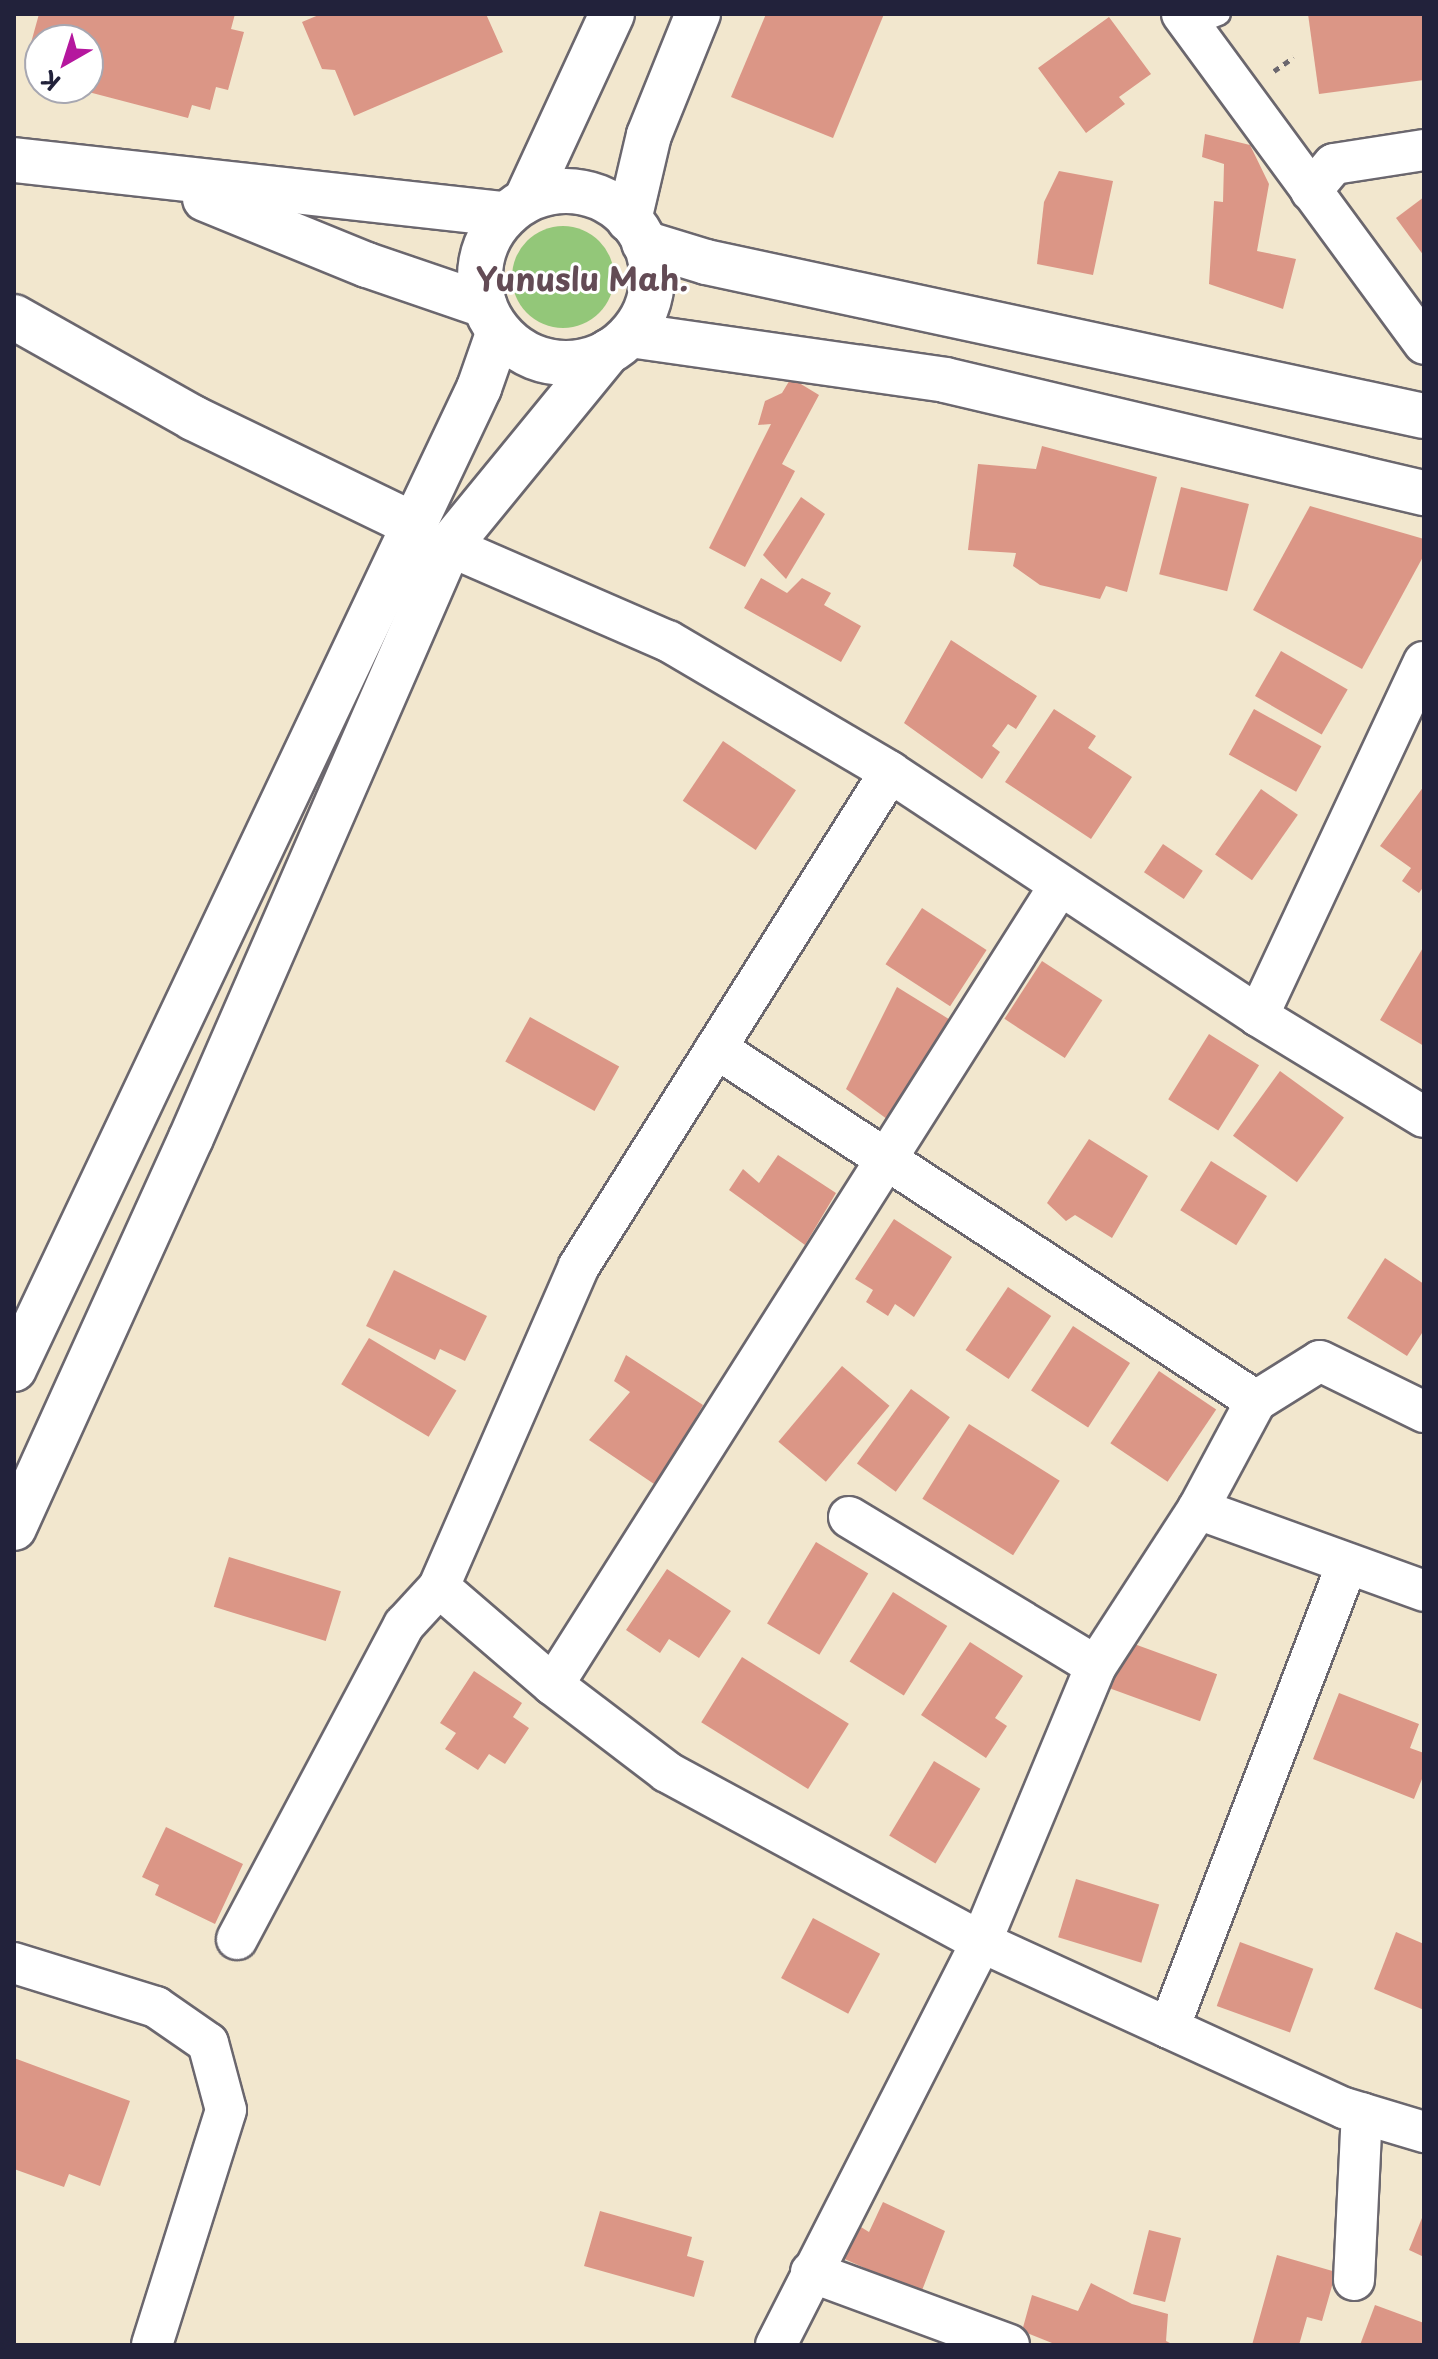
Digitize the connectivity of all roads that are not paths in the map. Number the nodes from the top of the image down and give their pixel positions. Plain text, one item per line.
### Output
1 (612, 14) edge
2 (698, 14) edge
3 (1197, 18) edge
4 (1424, 150) edge
5 (14, 160) edge
6 (158, 180) junction
7 (1311, 191) junction
8 (516, 207) junction
9 (636, 231) junction
10 (14, 317) edge
11 (491, 318) junction
12 (619, 343) junction
13 (1424, 344) edge
14 (1424, 416) edge
15 (1424, 493) edge
16 (432, 535) junction
17 (1424, 662) edge
18 (1412, 713) edge
19 (890, 772) junction
20 (1060, 885) junction
21 (1258, 1016) junction
22 (716, 1048) junction
23 (1424, 1117) edge
24 (885, 1161) junction
25 (14, 1369) edge
26 (1256, 1401) junction
27 (1424, 1412) edge
28 (1198, 1509) junction
29 (849, 1517) dead end
30 (14, 1528) edge
31 (1346, 1566) junction
32 (439, 1587) junction
33 (1424, 1591) edge
34 (1096, 1666) junction
35 (553, 1685) junction
36 (237, 1939) dead end
37 (981, 1942) junction
38 (14, 1963) edge
39 (1169, 2028) junction
40 (1362, 2113) junction
41 (1424, 2132) edge
42 (811, 2272) junction
43 (1354, 2280) dead end
44 (152, 2345) edge
45 (776, 2345) edge
46 (1009, 2345) edge

1 - 8 main road
2 - 9 main road
3 - 7 street
4 - 7 street
5 - 6 main road
6 - 8 main road
6 - 11 main road
7 - 13 street
8 - 9 main road
8 - 11 main road
9 - 12 main road
9 - 14 main road
10 - 16 main road
11 - 12 main road
11 - 16 main road
12 - 15 main road
12 - 16 main road
16 - 19 street
16 - 25 main road
16 - 30 main road
17 - 18 street
18 - 21 street
19 - 20 street
19 - 22 street
20 - 21 street
20 - 24 street
21 - 23 street
22 - 24 street
22 - 32 street
24 - 26 street
24 - 35 street
26 - 27 street
26 - 28 street
28 - 31 street
28 - 34 street
29 - 34 street
31 - 33 street
31 - 39 street
32 - 35 street
32 - 36 street
34 - 37 street
35 - 37 street
37 - 39 street
37 - 42 street
38 - 44 street
39 - 40 street
40 - 41 street
40 - 43 street
42 - 45 street
42 - 46 street

